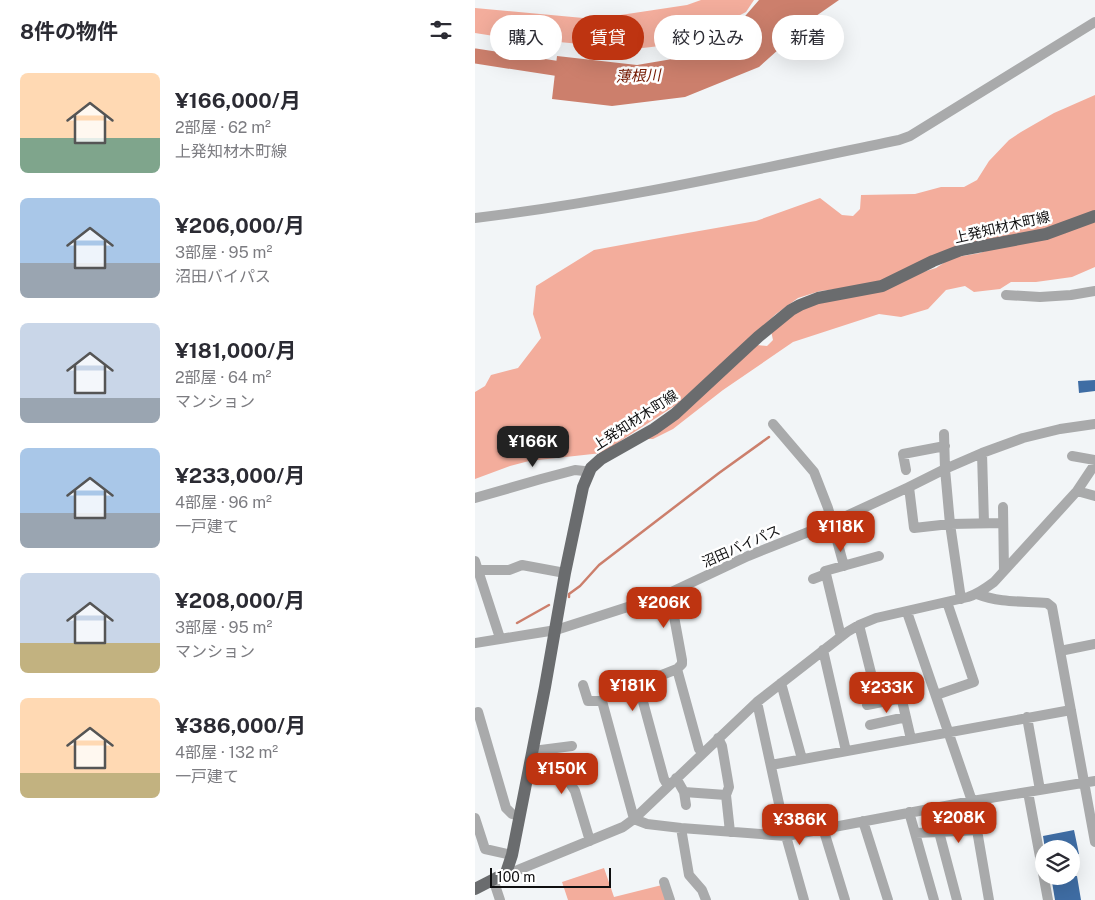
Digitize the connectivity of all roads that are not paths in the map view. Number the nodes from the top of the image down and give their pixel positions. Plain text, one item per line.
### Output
1 (1095, 22) edge
2 (1095, 216) edge
3 (475, 218) edge
4 (1095, 291) edge
5 (1006, 295) dead end
6 (773, 424) dead end
7 (1095, 424) edge
8 (944, 434) dead end
9 (945, 446) junction
10 (982, 454) junction
11 (1072, 456) dead end
12 (1095, 462) edge
13 (945, 469) junction
14 (906, 470) dead end
15 (588, 473) junction
16 (909, 487) junction
17 (1077, 491) junction
18 (1095, 496) edge
19 (475, 498) edge
20 (1003, 507) dead end
21 (831, 522) junction
22 (984, 523) junction
23 (1003, 523) junction
24 (949, 524) junction
25 (879, 556) dead end
26 (844, 566) junction
27 (476, 567) edge
28 (1004, 571) junction
29 (565, 573) junction
30 (826, 574) junction
31 (813, 579) dead end
32 (977, 594) junction
33 (665, 595) junction
34 (961, 599) junction
35 (947, 602) junction
36 (907, 612) junction
37 (859, 625) junction
38 (556, 630) junction
39 (841, 637) junction
40 (500, 638) junction
41 (475, 643) edge
42 (1095, 644) edge
43 (823, 650) junction
44 (1060, 651) junction
45 (677, 669) junction
46 (872, 677) dead end
47 (781, 683) junction
48 (583, 685) dead end
49 (859, 686) dead end
50 (936, 695) junction
51 (902, 698) junction
52 (757, 702) junction
53 (867, 705) dead end
54 (1071, 710) junction
55 (477, 712) dead end
56 (906, 717) junction
57 (1027, 718) junction
58 (870, 725) dead end
59 (948, 732) junction
60 (718, 738) junction
61 (911, 739) junction
62 (572, 746) dead end
63 (559, 748) junction
64 (533, 751) junction
65 (846, 751) junction
66 (704, 752) junction
67 (802, 759) junction
68 (771, 765) junction
69 (1095, 781) edge
70 (672, 782) junction
71 (1084, 783) junction
72 (1040, 790) junction
73 (684, 792) junction
74 (1028, 792) junction
75 (726, 795) junction
76 (971, 801) junction
77 (686, 804) dead end
78 (909, 812) junction
79 (520, 816) junction
80 (475, 818) edge
81 (634, 819) junction
82 (863, 821) junction
83 (681, 828) junction
84 (823, 828) junction
85 (977, 830) junction
86 (730, 832) junction
87 (939, 832) junction
88 (916, 833) junction
89 (786, 836) junction
90 (590, 841) junction
91 (1095, 842) edge
92 (512, 855) junction
93 (506, 874) junction
94 (493, 879) junction
95 (664, 882) dead end
96 (475, 889) edge
97 (500, 900) edge
98 (670, 900) edge
99 (706, 900) edge
100 (804, 900) edge
101 (845, 900) edge
102 (888, 900) edge
103 (934, 900) edge
104 (957, 900) edge
105 (989, 900) edge
106 (1048, 900) edge

1 - 3 street
2 - 15 main road, 上発知材木町線
4 - 5 street
6 - 21 street
7 - 10 street, 沼田バイパス
8 - 9 street
9 - 13 street
9 - 14 street
10 - 13 street, 沼田バイパス
10 - 22 street
11 - 12 street
12 - 17 street
13 - 16 street, 沼田バイパス
13 - 24 street
15 - 19 street
15 - 29 main road
16 - 21 street, 沼田バイパス
16 - 24 street
17 - 18 street
17 - 28 street
20 - 23 street
21 - 26 street
21 - 33 street, 沼田バイパス
22 - 23 street
22 - 24 street
23 - 28 street
24 - 34 street
25 - 26 street
26 - 30 street
27 - 29 street
27 - 40 street
28 - 32 street
29 - 38 main road
30 - 31 street
30 - 39 street
32 - 34 street
32 - 44 street
33 - 38 street, 沼田バイパス
33 - 45 street
34 - 35 street
35 - 36 street
35 - 50 street
36 - 37 street
36 - 50 street
37 - 39 street
37 - 46 street
38 - 40 street, 沼田バイパス
38 - 64 main road
39 - 43 street
40 - 41 street, 沼田バイパス
42 - 44 street
43 - 47 street
43 - 65 street
44 - 54 street
45 - 66 street
45 - 70 street
47 - 52 street
47 - 67 street
48 - 81 street
49 - 51 street
50 - 59 street
51 - 53 street
51 - 56 street
52 - 60 street
52 - 68 street
54 - 57 street
54 - 71 street
55 - 79 street
56 - 58 street
56 - 61 street
57 - 59 street
57 - 72 street
59 - 61 street
59 - 76 street
60 - 66 street
60 - 75 street
61 - 65 street
62 - 63 street
63 - 64 street
63 - 90 street
64 - 79 main road
65 - 67 street
66 - 70 street
67 - 68 street
68 - 89 street
69 - 71 street
70 - 73 street
70 - 81 street
71 - 72 street
71 - 91 street
72 - 74 street
73 - 75 street
73 - 77 street
74 - 76 street
74 - 106 street
75 - 86 street
76 - 78 street
76 - 85 street
78 - 82 street
78 - 88 street
79 - 92 main road
80 - 92 street
81 - 83 street
81 - 90 street
82 - 84 street
82 - 102 street
83 - 86 street
83 - 99 street
84 - 89 street
84 - 101 street
85 - 87 street
85 - 105 street
86 - 89 street
87 - 88 street
87 - 104 street
88 - 103 street
89 - 100 street
90 - 93 street
92 - 93 main road
93 - 94 main road
94 - 96 main road
94 - 97 street
95 - 98 street

